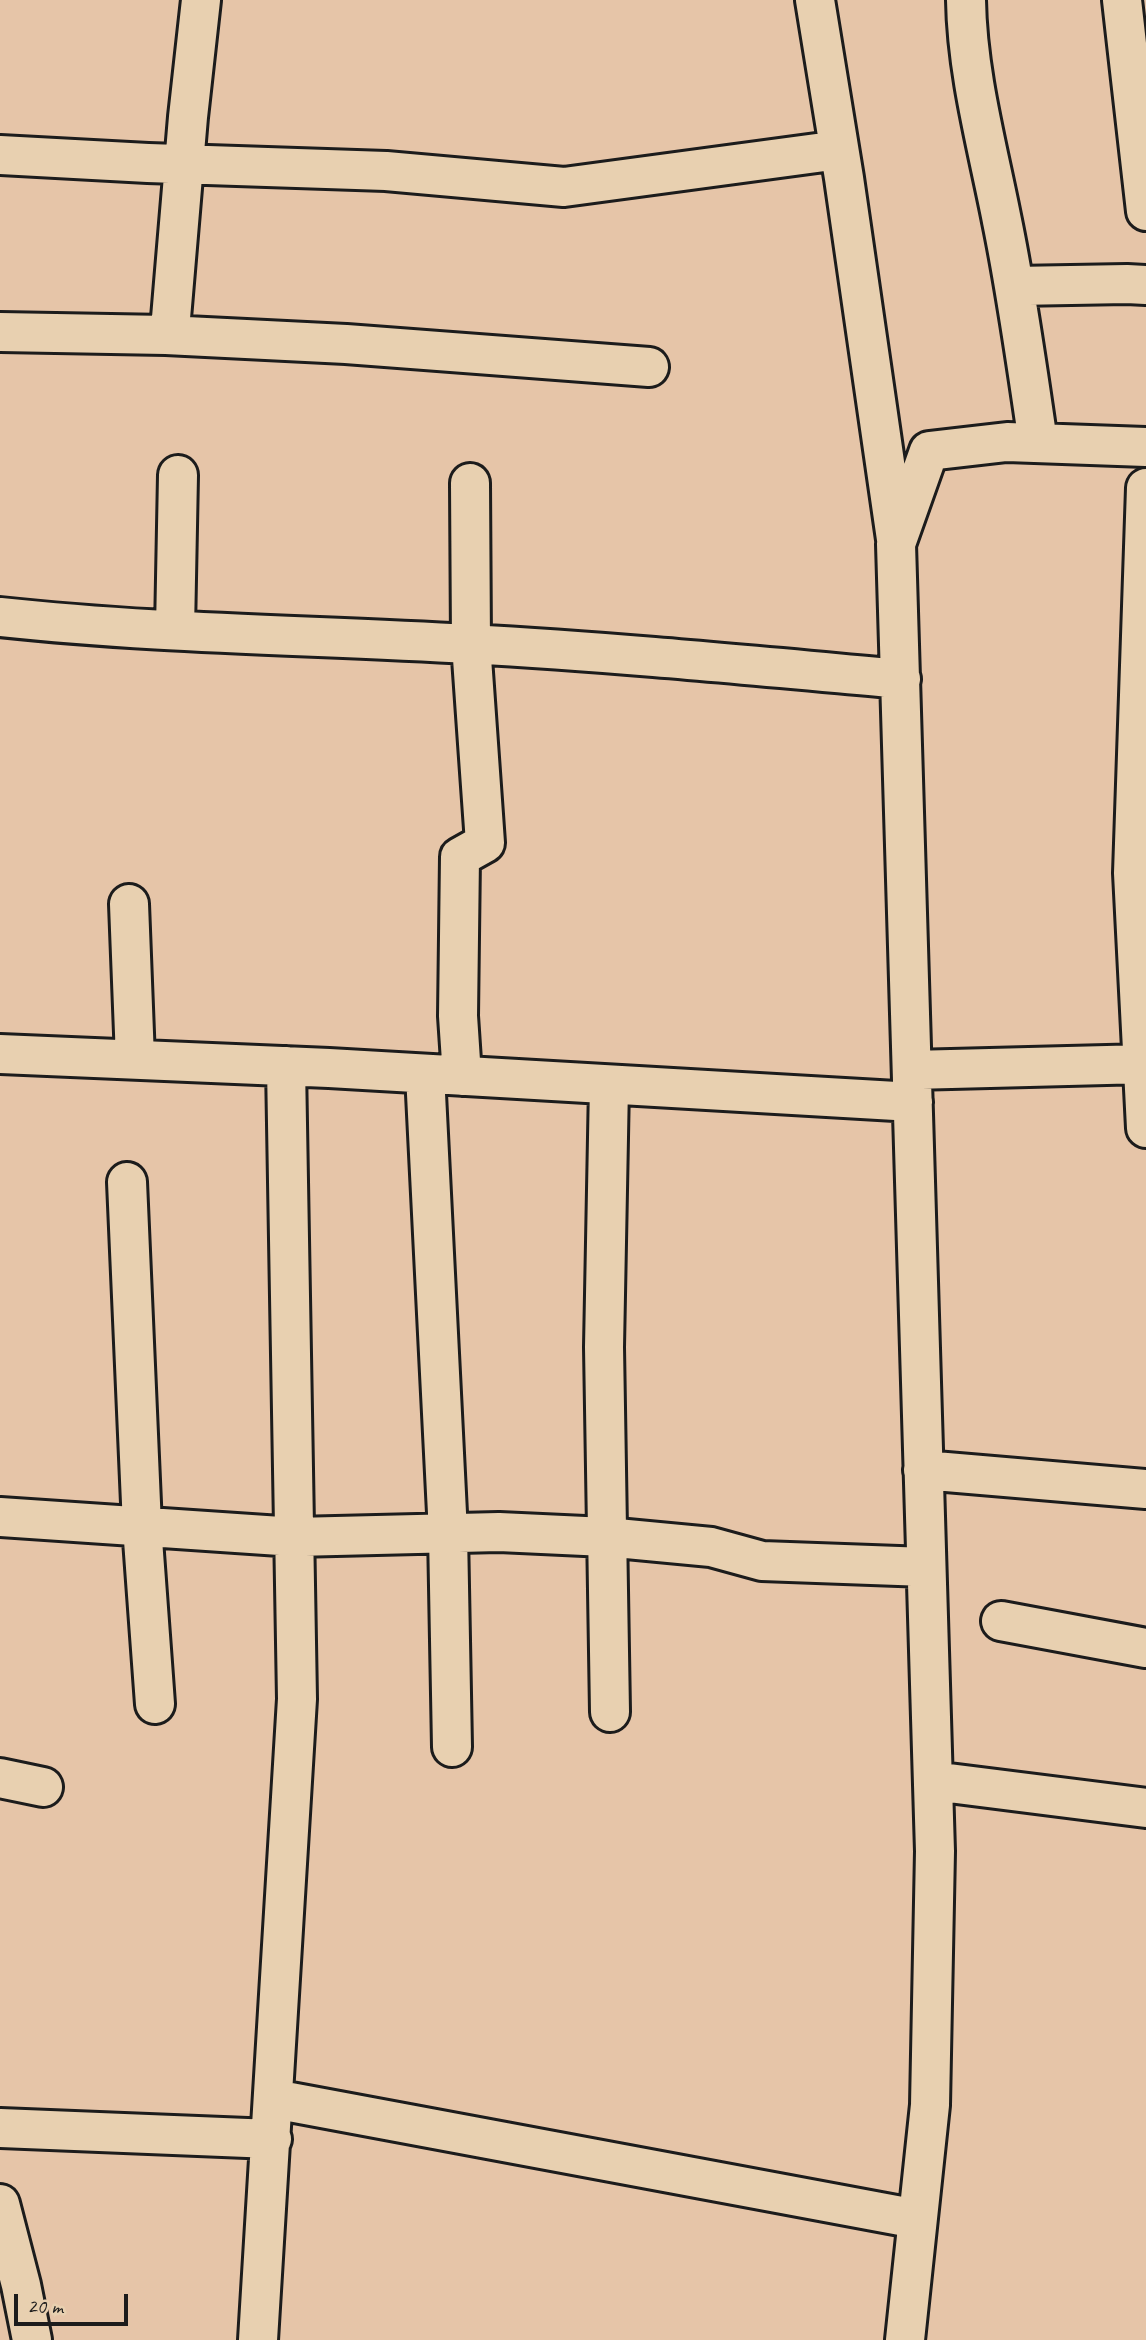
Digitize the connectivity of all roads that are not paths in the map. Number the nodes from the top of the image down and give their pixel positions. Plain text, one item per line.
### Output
1 (201, 0) edge
2 (815, 0) edge
3 (966, 0) edge
4 (1122, 0) edge
5 (839, 150) junction
6 (0, 155) edge
7 (184, 165) junction
8 (1146, 211) edge
9 (1146, 285) edge
10 (1015, 286) junction
11 (0, 332) edge
12 (166, 335) junction
13 (649, 366) dead end
14 (1038, 442) junction
15 (1146, 447) edge
16 (178, 475) dead end
17 (470, 483) dead end
18 (1146, 488) edge
19 (897, 544) junction
20 (0, 617) edge
21 (175, 629) junction
22 (471, 644) junction
23 (901, 679) junction
24 (128, 904) dead end
25 (0, 1054) edge
26 (135, 1059) junction
27 (1144, 1064) edge
28 (286, 1066) junction
29 (443, 1075) junction
30 (609, 1084) junction
31 (913, 1086) junction
32 (1146, 1128) edge
33 (127, 1182) dead end
34 (923, 1470) junction
35 (1146, 1489) edge
36 (0, 1517) edge
37 (142, 1527) junction
38 (448, 1533) junction
39 (295, 1537) junction
40 (606, 1537) junction
41 (926, 1567) junction
42 (1001, 1622) dead end
43 (1146, 1648) edge
44 (155, 1704) dead end
45 (610, 1712) dead end
46 (452, 1747) dead end
47 (0, 1778) edge
48 (933, 1781) junction
49 (43, 1787) dead end
50 (1146, 1808) edge
51 (274, 2099) junction
52 (0, 2128) edge
53 (272, 2139) junction
54 (1, 2213) edge
55 (917, 2219) junction
56 (33, 2340) edge
57 (258, 2340) edge
58 (905, 2340) edge

1 - 7 street
2 - 5 street
3 - 10 street
4 - 8 street
5 - 7 street
5 - 19 street
6 - 7 street
7 - 12 street
9 - 10 street
10 - 14 street
11 - 12 street
12 - 13 street
14 - 15 street
14 - 19 street
16 - 21 street
17 - 22 street
18 - 27 street
19 - 23 street
20 - 21 street
21 - 22 street
22 - 23 street
22 - 29 street
23 - 31 street
24 - 26 street
25 - 26 street
26 - 28 street
27 - 31 street
27 - 32 street
28 - 29 street
28 - 39 street
29 - 30 street
29 - 38 street
30 - 31 street
30 - 40 street
31 - 34 street
33 - 37 street
34 - 35 street
34 - 41 street
36 - 37 street
37 - 39 street
37 - 44 street
38 - 39 street
38 - 40 street
38 - 46 street
39 - 51 street
40 - 41 street
40 - 45 street
41 - 48 street
42 - 43 street
47 - 49 street
48 - 50 street
48 - 55 street
51 - 53 street
51 - 55 street
52 - 53 street
53 - 57 street
54 - 56 street
55 - 58 street

